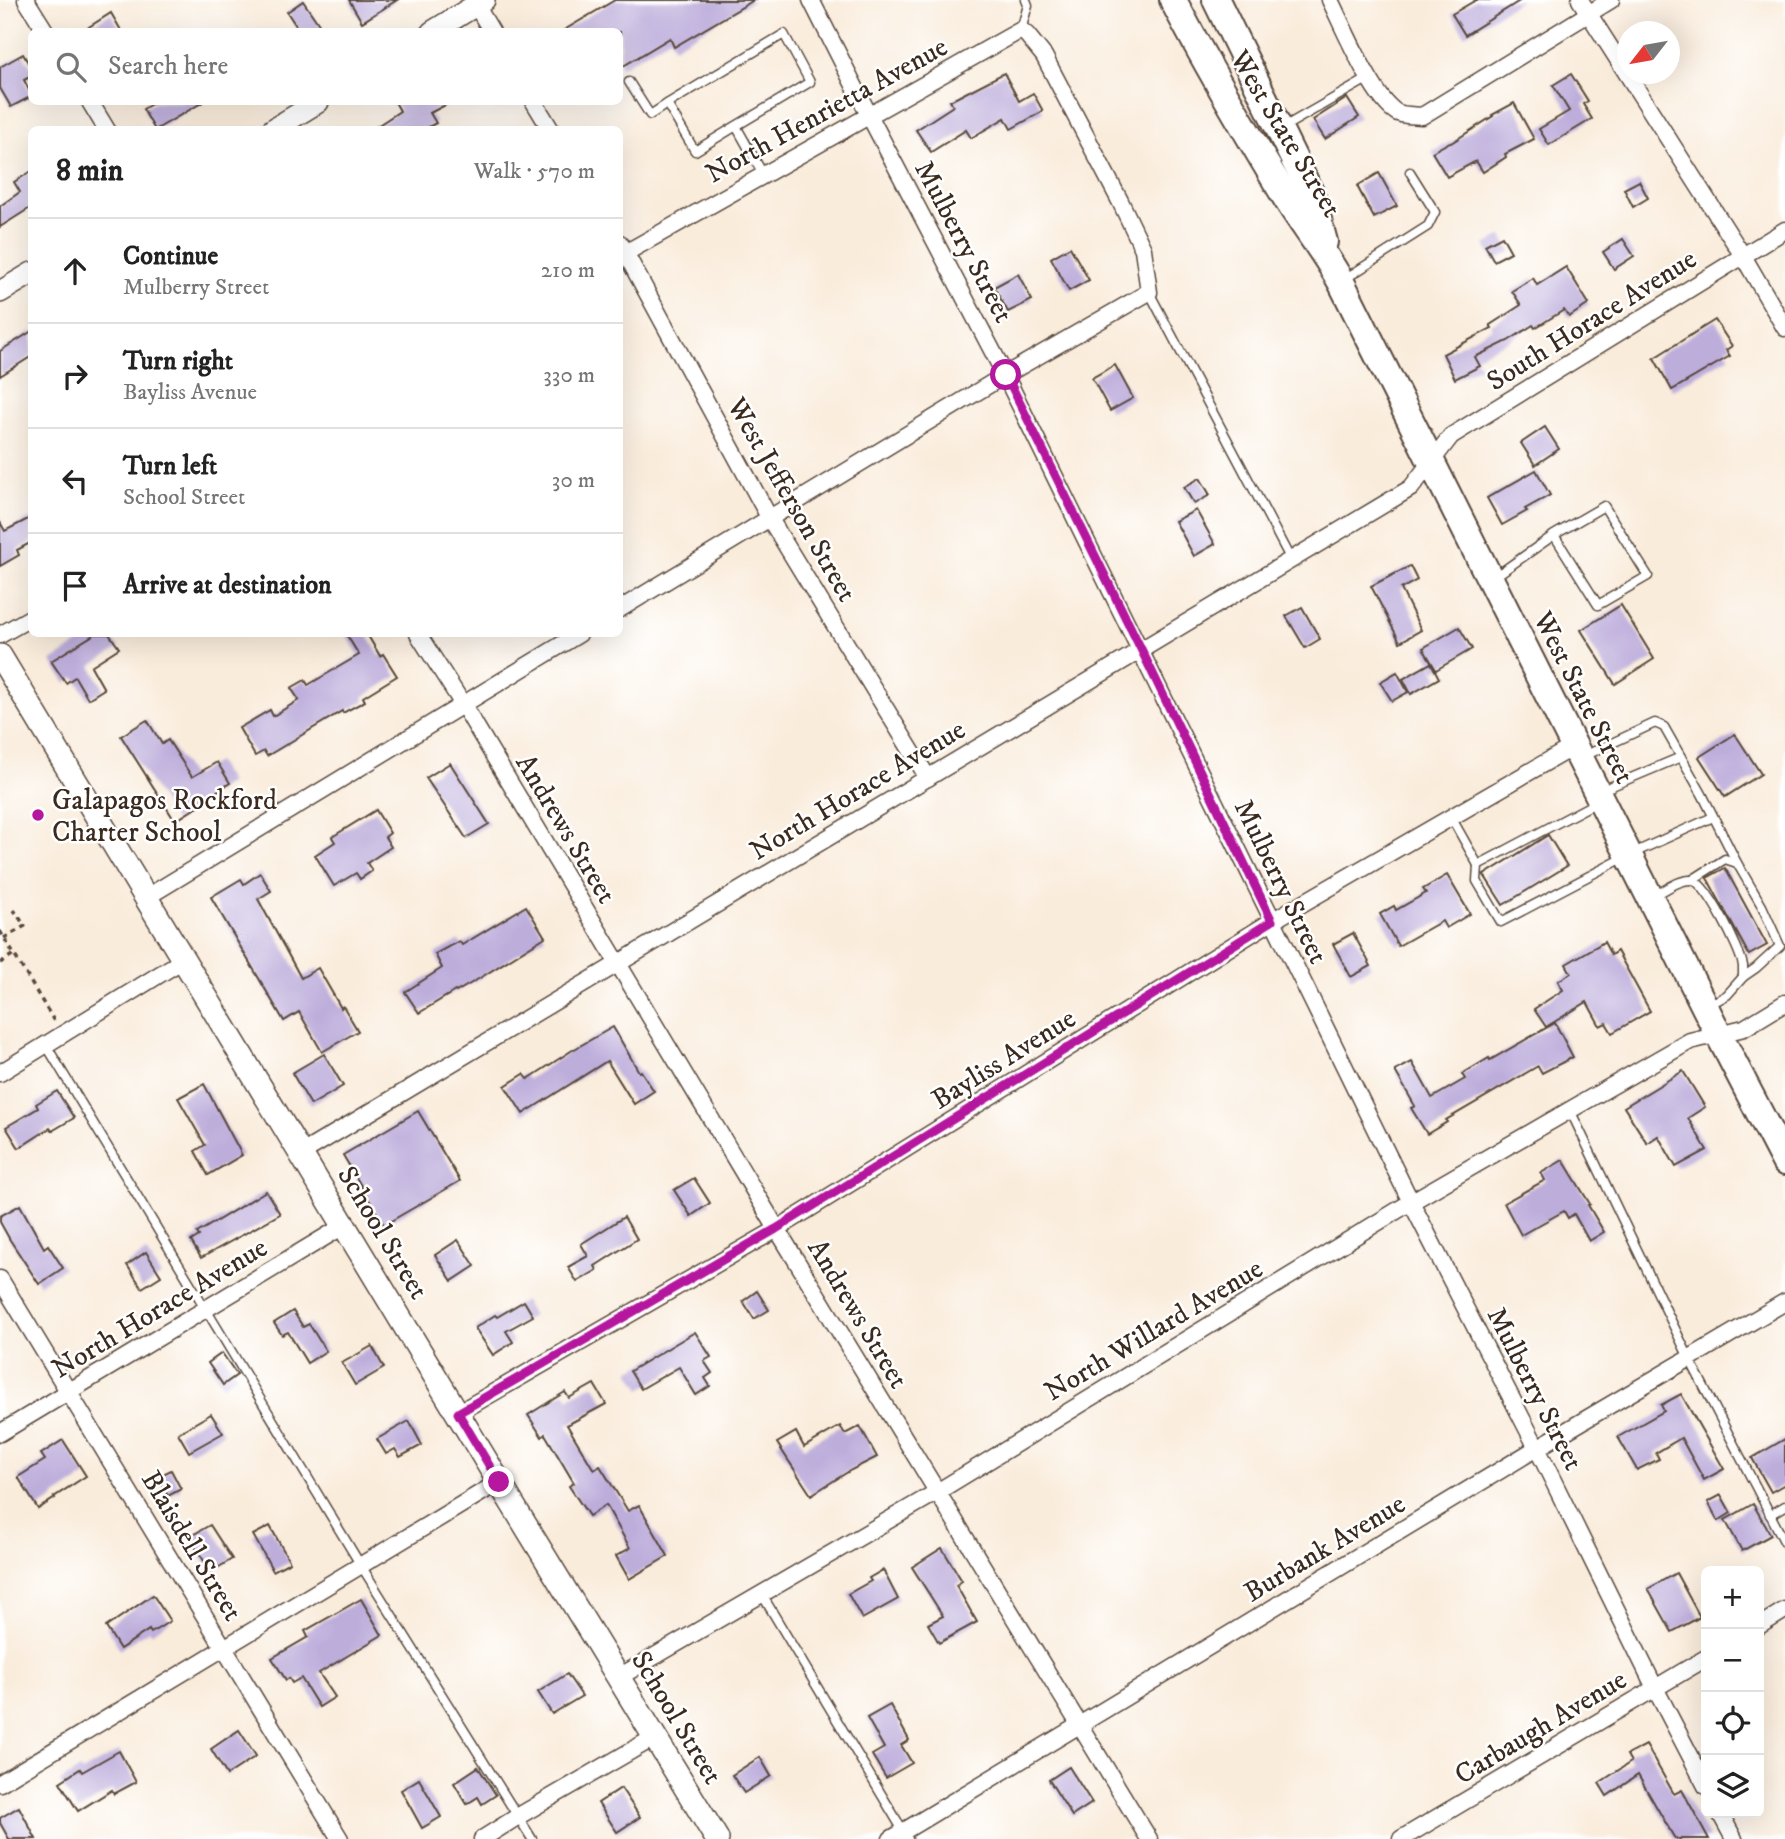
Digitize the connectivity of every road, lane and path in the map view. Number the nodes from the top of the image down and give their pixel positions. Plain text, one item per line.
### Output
1 (26, 0) edge
2 (811, 0) edge
3 (1026, 0) edge
4 (1172, 0) edge
5 (1216, 0) edge
6 (1329, 0) edge
7 (1611, 0) edge
8 (478, 2) edge
9 (1584, 7) edge
10 (44, 28) edge
11 (438, 28) edge
12 (490, 28) edge
13 (1021, 30) junction
14 (1369, 78) junction
15 (629, 82) dead end
16 (667, 104) junction
17 (92, 105) edge
18 (313, 105) edge
19 (536, 105) edge
20 (869, 114) junction
21 (105, 126) edge
22 (279, 126) edge
23 (549, 126) edge
24 (736, 126) junction
25 (1279, 130) junction
26 (1410, 172) dead end
27 (763, 174) junction
28 (1785, 230) edge
29 (623, 250) edge
30 (623, 255) edge
31 (1743, 256) junction
32 (1335, 271) junction
33 (28, 276) edge
34 (0, 292) edge
35 (1149, 292) junction
36 (1785, 328) edge
37 (1006, 375) junction
38 (1431, 461) junction
39 (770, 519) junction
40 (1555, 535) junction
41 (1291, 560) junction
42 (1491, 580) junction
43 (623, 607) edge
44 (28, 619) edge
45 (0, 635) edge
46 (420, 637) edge
47 (574, 637) edge
48 (1141, 649) junction
49 (0, 656) edge
50 (462, 704) junction
51 (1578, 752) junction
52 (1681, 757) junction
53 (928, 778) junction
54 (1600, 796) junction
55 (1451, 817) junction
56 (1713, 817) junction
57 (1629, 855) junction
58 (1737, 863) junction
59 (1478, 865) junction
60 (1692, 880) junction
61 (147, 897) junction
62 (1650, 898) junction
63 (14, 910) dead end
64 (1272, 921) junction
65 (0, 931) edge
66 (4, 938) junction
67 (14, 954) junction
68 (183, 960) junction
69 (0, 963) edge
70 (617, 964) junction
71 (1743, 977) junction
72 (1785, 1003) edge
73 (1705, 1007) junction
74 (1718, 1033) junction
75 (63, 1035) junction
76 (46, 1045) junction
77 (0, 1073) edge
78 (1570, 1110) junction
79 (302, 1153) junction
80 (1785, 1162) edge
81 (1411, 1202) junction
82 (345, 1225) junction
83 (776, 1229) junction
84 (0, 1279) edge
85 (1785, 1301) edge
86 (206, 1308) junction
87 (1689, 1358) junction
88 (69, 1392) junction
89 (458, 1413) junction
90 (0, 1433) edge
91 (1538, 1448) junction
92 (499, 1482) junction
93 (937, 1492) junction
94 (1785, 1506) edge
95 (1770, 1515) junction
96 (1785, 1543) edge
97 (360, 1564) junction
98 (761, 1593) junction
99 (1785, 1610) edge
100 (1764, 1623) edge
101 (225, 1647) junction
102 (1701, 1661) edge
103 (619, 1677) junction
104 (1655, 1688) junction
105 (1081, 1725) junction
106 (654, 1737) junction
107 (1701, 1776) edge
108 (0, 1783) edge
109 (517, 1816) junction
110 (1723, 1818) edge
111 (901, 1837) edge
112 (340, 1839) edge
113 (482, 1839) edge
114 (532, 1839) edge
115 (717, 1839) edge
116 (1149, 1839) edge
117 (1401, 1839) edge
118 (1734, 1839) edge

1 - 10 street
2 - 20 street, Mulberry Street
3 - 13 lane
4 - 32 main road, West State Street
5 - 25 main road, West State Street
6 - 14 street
7 - 9 street
8 - 11 street
8 - 12 street
9 - 14 street
9 - 31 street
13 - 20 street, North Henrietta Avenue
13 - 35 street
14 - 25 lane
15 - 16 lane
16 - 24 lane
16 - 24 lane
17 - 21 street
18 - 22 street
19 - 23 street
20 - 27 street, North Henrietta Avenue
20 - 37 street, Mulberry Street
24 - 27 lane
25 - 32 main road, West State Street
26 - 32 lane
27 - 29 street, North Henrietta Avenue
28 - 31 street, South Horace Avenue
30 - 39 street, West Jefferson Street
31 - 36 street
31 - 38 street, South Horace Avenue
32 - 38 main road, West State Street
33 - 34 street
35 - 37 street
35 - 41 lane
37 - 39 street
37 - 48 street, Mulberry Street
38 - 41 street, North Horace Avenue
38 - 42 main road, West State Street
39 - 43 street
39 - 53 street, West Jefferson Street
40 - 40 lane
40 - 42 lane
41 - 48 street, North Horace Avenue
42 - 51 main road, West State Street
44 - 45 street
46 - 50 street, Andrews Street
47 - 50 street
48 - 53 street, North Horace Avenue
48 - 64 street, Mulberry Street
49 - 61 main road, School Street
50 - 61 street
50 - 70 street, Andrews Street
51 - 52 lane
51 - 54 main road, West State Street
51 - 55 street, Bayliss Avenue
52 - 54 lane
52 - 56 lane
53 - 70 street, North Horace Avenue
54 - 57 main road, West State Street
54 - 59 lane
55 - 59 lane
55 - 64 street, Bayliss Avenue
56 - 57 lane
56 - 58 lane
57 - 59 lane
57 - 62 main road, West State Street
58 - 60 lane
58 - 71 lane
60 - 62 lane
60 - 71 lane
61 - 68 main road, School Street
62 - 73 main road, West State Street
63 - 66 path
64 - 81 street, Mulberry Street
64 - 83 street, Bayliss Avenue
65 - 66 path
66 - 67 path
67 - 69 path
67 - 75 path
68 - 75 street
68 - 79 main road, School Street
70 - 79 street, North Horace Avenue
70 - 83 street, Andrews Street
71 - 73 lane
72 - 74 street, North Willard Avenue
73 - 74 main road, West State Street
74 - 78 street, North Willard Avenue
74 - 80 main road, West State Street
75 - 76 street
76 - 77 street
76 - 86 lane
78 - 81 street, North Willard Avenue
78 - 87 lane
79 - 82 main road, School Street
81 - 91 street, Mulberry Street
81 - 93 street, North Willard Avenue
82 - 86 street, North Horace Avenue
82 - 89 main road, School Street
83 - 89 street, Bayliss Avenue
83 - 93 street, Andrews Street
84 - 88 street, Blaisdell Street
85 - 87 street, Burbank Avenue
86 - 88 street, North Horace Avenue
86 - 97 lane
87 - 91 street, Burbank Avenue
87 - 95 lane
88 - 90 street, North Horace Avenue
88 - 101 street, Blaisdell Street
89 - 92 main road, School Street
91 - 104 street, Mulberry Street
91 - 105 street, Burbank Avenue
92 - 97 street
92 - 103 main road, School Street
93 - 98 street, North Willard Avenue
93 - 105 street, Andrews Street
94 - 95 lane
95 - 96 lane
97 - 101 street
97 - 109 lane
98 - 103 street, North Willard Avenue
98 - 111 lane
99 - 100 street
101 - 108 street
101 - 112 street, Blaisdell Street
102 - 104 street, Carbaugh Avenue
103 - 106 main road, School Street
104 - 107 street, Mulberry Street
104 - 117 street, Carbaugh Avenue
105 - 111 street, Burbank Avenue
105 - 116 street, Andrews Street
106 - 109 street
106 - 115 main road, School Street
109 - 113 street
109 - 114 lane
110 - 118 street

